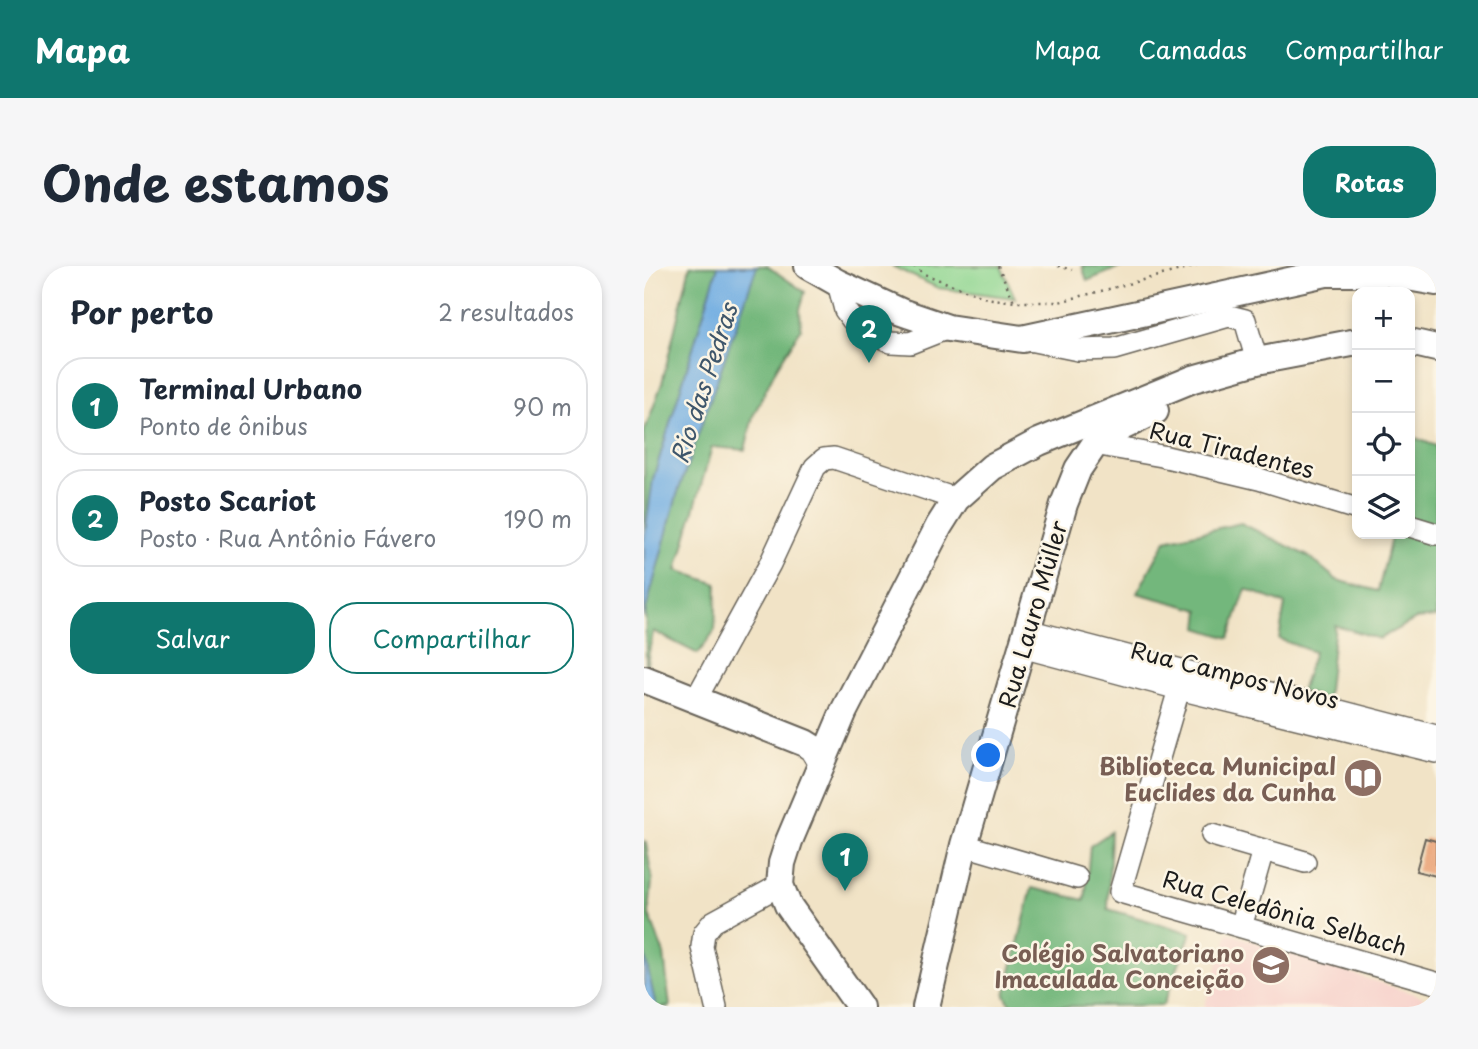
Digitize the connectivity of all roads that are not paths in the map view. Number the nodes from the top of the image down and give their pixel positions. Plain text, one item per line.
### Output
1 (820, 273) edge
2 (1436, 282) edge
3 (1022, 339) junction
4 (1352, 343) edge
5 (1415, 343) edge
6 (1436, 348) edge
7 (1257, 362) junction
8 (1094, 444) junction
9 (956, 499) junction
10 (1352, 507) edge
11 (1415, 528) edge
12 (1436, 534) edge
13 (1025, 638) junction
14 (644, 679) edge
15 (1181, 680) junction
16 (696, 699) junction
17 (844, 711) junction
18 (781, 733) junction
19 (1436, 736) edge
20 (1436, 752) edge
21 (822, 763) junction
22 (1212, 835) dead end
23 (964, 845) junction
24 (1263, 850) junction
25 (1305, 862) dead end
26 (1077, 878) dead end
27 (780, 885) junction
28 (1241, 927) junction
29 (1436, 983) edge
30 (716, 1007) edge
31 (860, 1007) edge
32 (926, 1007) edge

1 - 3 main road
2 - 3 main road
3 - 7 street
4 - 7 main road
5 - 6 main road
7 - 8 main road, Rua Lauro Müller
7 - 9 main road
8 - 10 street, Rua Tiradentes
8 - 13 main road, Rua Lauro Müller
9 - 16 street
9 - 17 main road
11 - 12 street
13 - 15 street, Rua Campos Novos
13 - 23 main road, Rua Lauro Müller
14 - 16 main road
15 - 19 street, Rua Campos Novos
15 - 20 street, Rua Campos Novos
15 - 28 street, Rua Celedônia Selbach
16 - 18 main road
17 - 18 main road
17 - 21 main road
18 - 21 main road
21 - 27 main road
22 - 24 street
23 - 26 street
23 - 32 main road, Rua Lauro Müller
24 - 25 street
24 - 28 street
27 - 30 street
27 - 31 main road
28 - 29 street, Rua Celedônia Selbach

